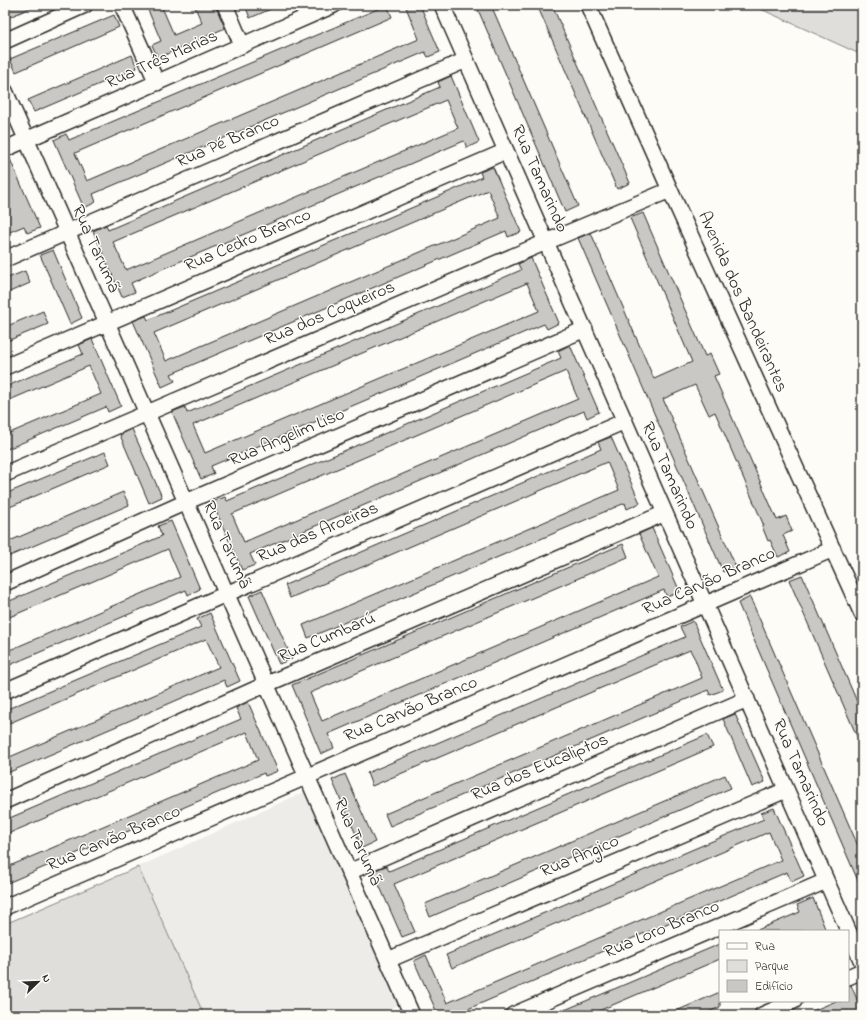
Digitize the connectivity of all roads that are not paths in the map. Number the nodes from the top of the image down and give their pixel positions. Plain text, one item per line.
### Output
1 (85, 5) edge
2 (122, 5) edge
3 (225, 5) edge
4 (333, 5) edge
5 (442, 5) edge
6 (588, 5) edge
7 (5, 41) edge
8 (242, 45) junction
9 (466, 60) junction
10 (156, 83) junction
11 (5, 91) edge
12 (26, 140) junction
13 (5, 149) edge
14 (506, 151) junction
15 (670, 190) junction
16 (67, 232) junction
17 (546, 242) junction
18 (5, 259) edge
19 (107, 323) junction
20 (584, 329) junction
21 (5, 367) edge
22 (147, 414) junction
23 (625, 421) junction
24 (5, 474) edge
25 (186, 502) junction
26 (665, 513) junction
27 (833, 549) junction
28 (5, 583) edge
29 (226, 594) junction
30 (705, 605) junction
31 (862, 614) edge
32 (267, 684) junction
33 (5, 691) edge
34 (747, 699) junction
35 (307, 776) junction
36 (786, 790) junction
37 (5, 800) edge
38 (349, 872) junction
39 (826, 881) junction
40 (5, 907) edge
41 (848, 930) edge
42 (849, 933) edge
43 (388, 960) junction
44 (862, 962) edge
45 (862, 971) edge
46 (849, 977) edge
47 (792, 1002) edge
48 (412, 1015) edge
49 (512, 1015) edge
50 (762, 1015) edge

1 - 7 street
2 - 10 street
3 - 8 street
4 - 8 street, Rua Três Marias
5 - 9 street, Rua Tamarindo
6 - 15 street, Avenida dos Bandeirantes
8 - 10 street, Rua Três Marias
9 - 14 street, Rua Tamarindo
9 - 16 street, Rua Pé Branco
10 - 12 street, Rua Três Marias
11 - 12 street, Rua Tarumã
12 - 13 street, Rua Três Marias
12 - 16 street, Rua Tarumã
14 - 17 street, Rua Tamarindo
14 - 19 street, Rua Cedro Branco
15 - 17 street, Rua dos Coqueiros
15 - 27 street, Avenida dos Bandeirantes
16 - 18 street, Rua Pé Branco
16 - 19 street, Rua Tarumã
17 - 20 street, Rua Tamarindo
17 - 22 street, Rua dos Coqueiros
19 - 21 street, Rua Cedro Branco
19 - 22 street, Rua Tarumã
20 - 23 street, Rua Tamarindo
20 - 25 street, Rua Angelim Liso
22 - 24 street, Rua dos Coqueiros
22 - 25 street, Rua Tarumã
23 - 26 street, Rua Tamarindo
23 - 29 street, Rua das Aroeiras
25 - 28 street, Rua Angelim Liso
25 - 29 street, Rua Tarumã
26 - 30 street, Rua Tamarindo
26 - 32 street, Rua Cumbarú
27 - 30 street, Rua Carvão Branco
27 - 31 street, Avenida dos Bandeirantes
29 - 32 street, Rua Tarumã
29 - 33 street, Rua das Aroeiras
30 - 34 street, Rua Tamarindo
30 - 35 street, Rua Carvão Branco
32 - 35 street, Rua Tarumã
32 - 37 street, Rua Cumbarú
34 - 36 street, Rua Tamarindo
34 - 38 street, Rua dos Eucaliptos
35 - 38 street, Rua Tarumã
35 - 40 street, Rua Carvão Branco
36 - 39 street, Rua Tamarindo
36 - 43 street, Rua Angico
38 - 43 street, Rua Tarumã
39 - 41 street, Rua Tamarindo
39 - 49 street, Rua Loro Branco
42 - 44 street, Rua Tamarindo
43 - 48 street, Rua Tarumã
45 - 46 street
47 - 50 street

